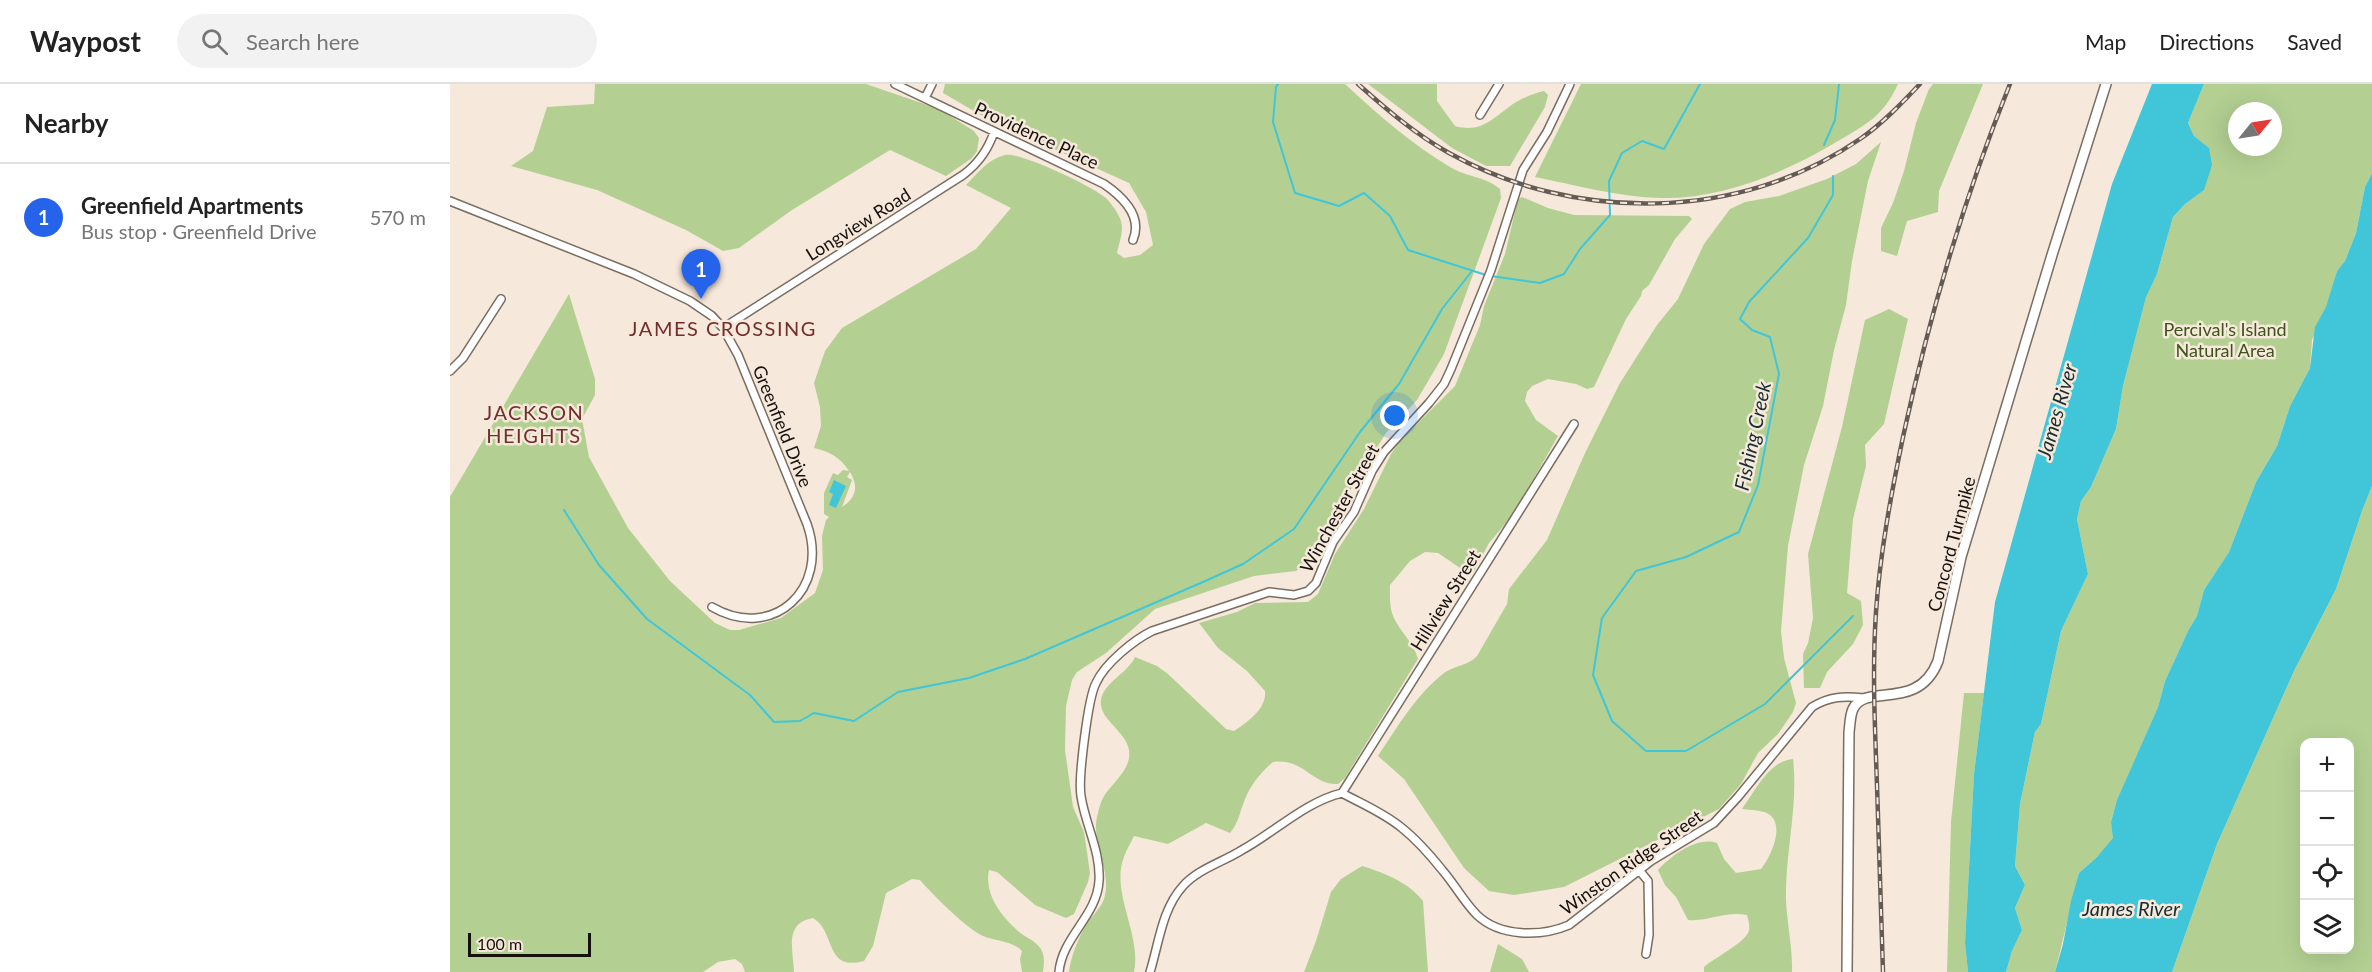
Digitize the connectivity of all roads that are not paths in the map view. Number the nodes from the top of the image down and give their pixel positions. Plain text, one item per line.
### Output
1 (895, 84) edge
2 (932, 84) edge
3 (1499, 84) edge
4 (1570, 84) edge
5 (2106, 84) edge
6 (925, 98) junction
7 (1480, 115) dead end
8 (994, 132) junction
9 (450, 201) edge
10 (1133, 240) dead end
11 (501, 299) dead end
12 (723, 328) junction
13 (450, 371) edge
14 (1574, 424) dead end
15 (712, 607) dead end
16 (1864, 698) junction
17 (1342, 793) junction
18 (1639, 870) junction
19 (1647, 954) dead end
20 (1059, 972) edge
21 (1150, 972) edge
22 (1847, 972) edge

1 - 6 street, Providence Place
2 - 6 street
3 - 7 street
4 - 20 street, Winchester Street
5 - 16 street, Concord Turnpike
6 - 8 street, Providence Place
8 - 10 street, Providence Place
8 - 12 street, Longview Road
9 - 12 street, Greenfield Drive
11 - 13 street
12 - 15 street, Greenfield Drive
14 - 17 street, Hillview Street
16 - 18 street, Winston Ridge Street
16 - 22 street
17 - 18 street, Winston Ridge Street
17 - 21 street
18 - 19 street

